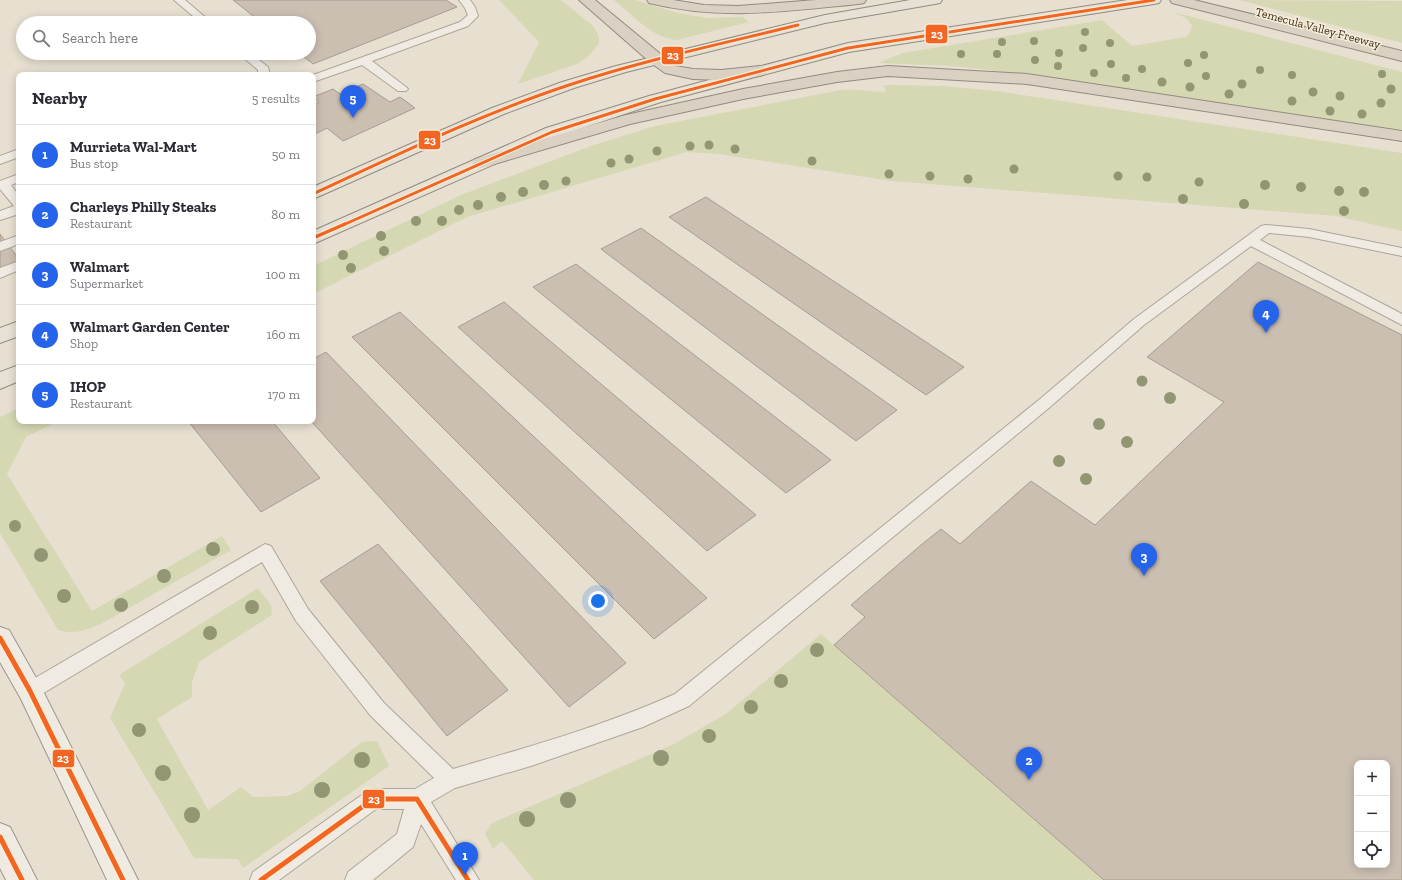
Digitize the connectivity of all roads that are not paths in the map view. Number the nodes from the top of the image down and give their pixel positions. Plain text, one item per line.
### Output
1 (179, 0) edge
2 (464, 0) edge
3 (586, 0) edge
4 (654, 0) edge
5 (859, 0) edge
6 (935, 0) edge
7 (1154, 0) edge
8 (1177, 0) edge
9 (1211, 0) edge
10 (198, 16) edge
11 (1402, 51) edge
12 (1402, 56) edge
13 (252, 60) edge
14 (363, 60) junction
15 (656, 60) junction
16 (760, 71) junction
17 (264, 72) edge
18 (316, 77) edge
19 (402, 90) dead end
20 (1402, 136) edge
21 (16, 154) edge
22 (0, 160) edge
23 (481, 163) junction
24 (16, 179) edge
25 (2, 185) edge
26 (316, 192) edge
27 (16, 201) edge
28 (16, 210) edge
29 (0, 216) edge
30 (316, 237) edge
31 (16, 240) edge
32 (1251, 241) junction
33 (0, 247) edge
34 (1402, 252) edge
35 (16, 266) edge
36 (0, 273) edge
37 (1402, 320) edge
38 (16, 329) edge
39 (0, 336) edge
40 (16, 373) edge
41 (0, 381) edge
42 (0, 638) edge
43 (30, 691) junction
44 (450, 780) junction
45 (417, 799) junction
46 (0, 837) edge
47 (22, 880) edge
48 (123, 880) edge
49 (261, 880) edge
50 (356, 880) edge
51 (468, 880) edge

1 - 10 lane
2 - 14 lane
3 - 15 highway
4 - 5 highway
6 - 15 main road
7 - 16 main road
8 - 12 highway
9 - 11 highway, Temecula Valley Freeway
13 - 17 lane
14 - 18 lane
14 - 19 lane
15 - 16 highway
15 - 26 main road
16 - 23 main road
20 - 23 highway
21 - 22 lane
23 - 30 main road
24 - 25 lane
25 - 27 lane
28 - 29 lane
31 - 33 lane
32 - 34 lane
32 - 37 lane
32 - 44 lane
35 - 36 lane
38 - 39 main road
40 - 41 main road
42 - 43 street
43 - 44 lane
43 - 48 street
44 - 45 lane
45 - 49 lane
45 - 50 lane
45 - 51 lane
46 - 47 street

